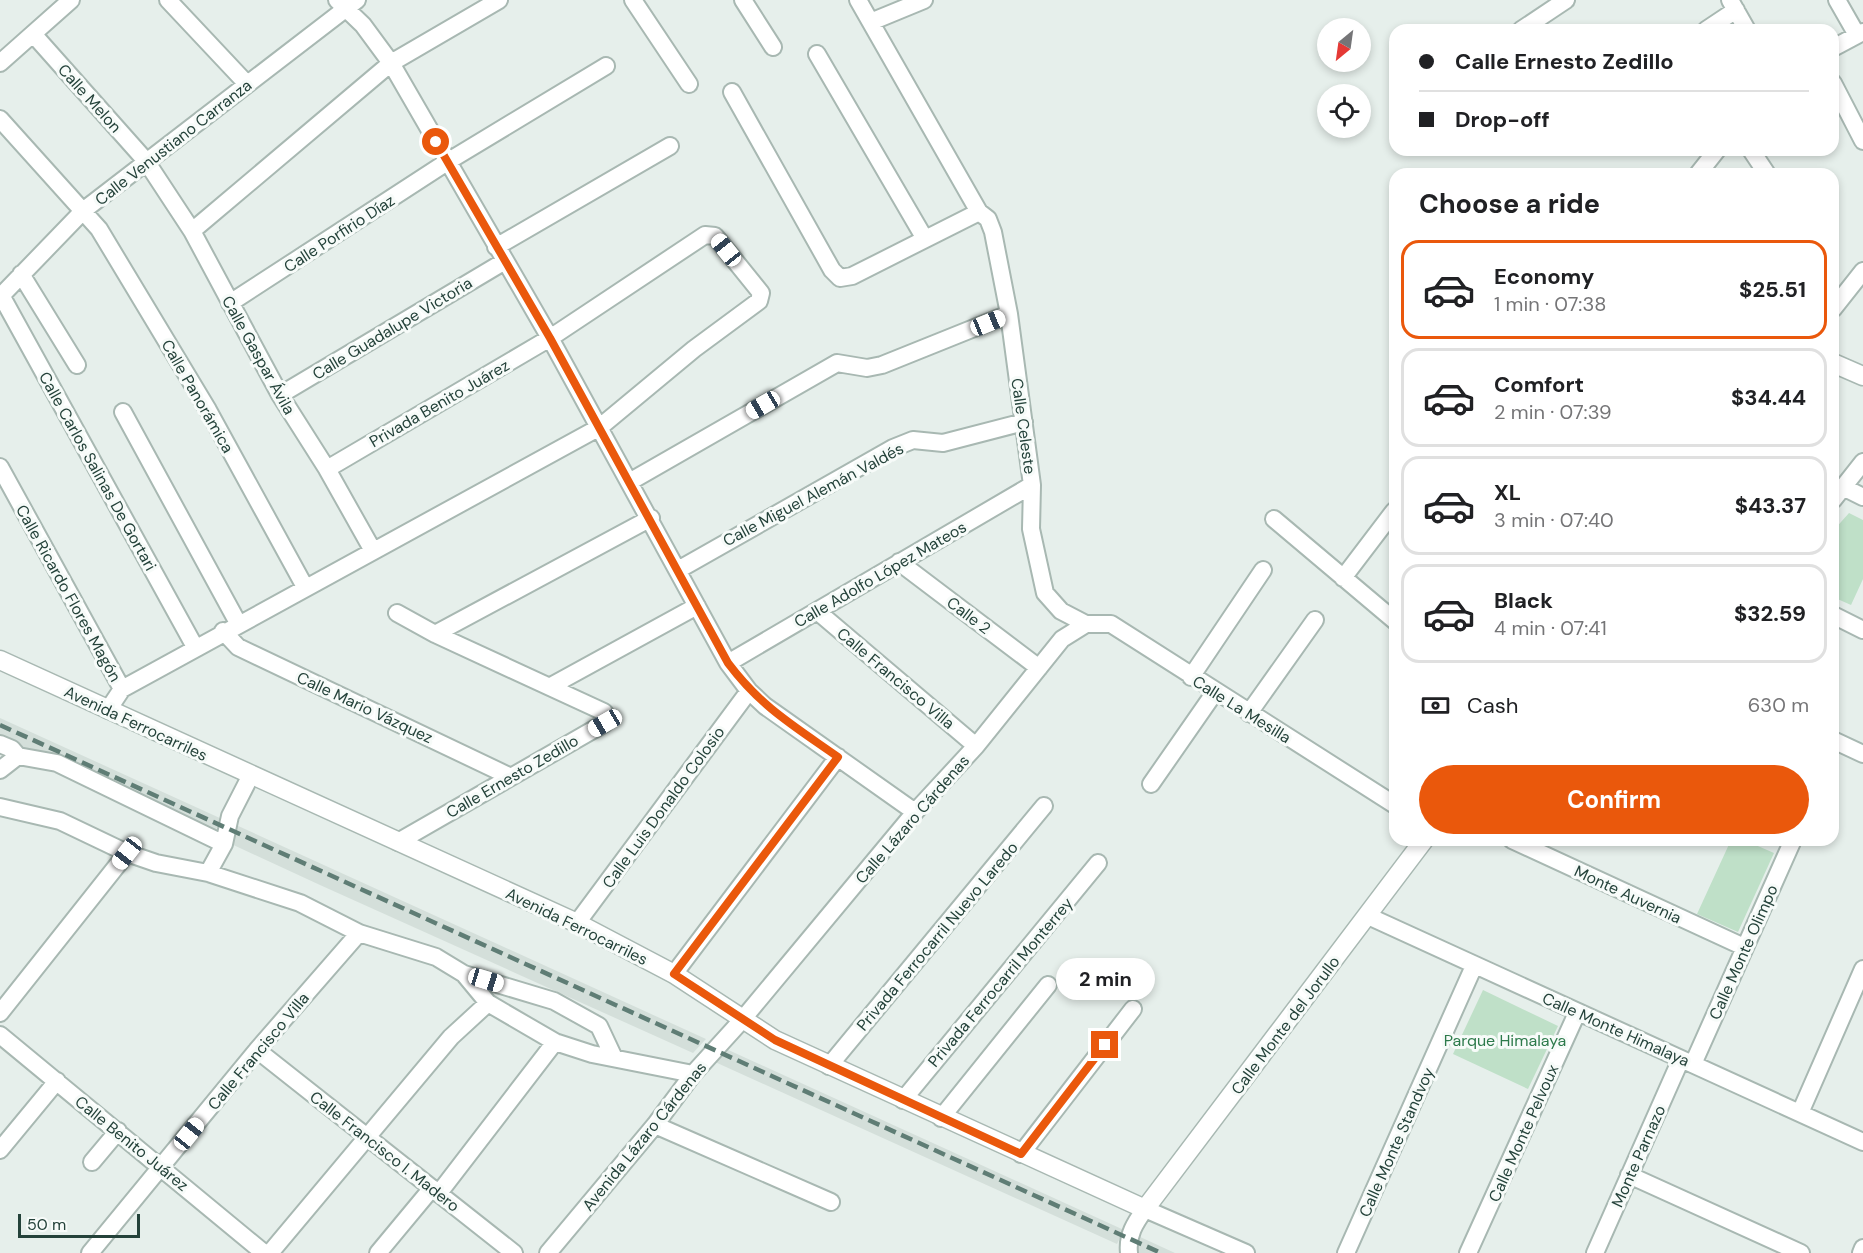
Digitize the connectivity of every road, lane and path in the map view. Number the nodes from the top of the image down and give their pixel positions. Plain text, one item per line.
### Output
1 (71, 0) edge
2 (168, 0) edge
3 (499, 0) edge
4 (633, 0) edge
5 (743, 0) edge
6 (858, 0) edge
7 (924, 0) edge
8 (1566, 0) edge
9 (1838, 0) edge
10 (346, 3) edge
11 (1733, 5) edge
12 (873, 21) junction
13 (1530, 24) edge
14 (1712, 24) edge
15 (1744, 24) edge
16 (1860, 33) edge
17 (34, 35) junction
18 (1839, 45) edge
19 (773, 47) dead end
20 (817, 54) dead end
21 (0, 63) edge
22 (391, 63) junction
23 (606, 66) dead end
24 (247, 84) junction
25 (689, 84) dead end
26 (732, 92) dead end
27 (1839, 95) edge
28 (0, 119) edge
29 (1863, 141) edge
30 (670, 147) dead end
31 (1712, 156) edge
32 (146, 161) junction
33 (447, 162) junction
34 (1703, 168) edge
35 (84, 210) junction
36 (979, 212) junction
37 (192, 231) junction
38 (925, 239) junction
39 (500, 254) junction
40 (1863, 272) edge
41 (21, 274) junction
42 (1, 296) edge
43 (1839, 302) edge
44 (230, 303) junction
45 (1009, 314) junction
46 (550, 338) junction
47 (77, 365) dead end
48 (1839, 366) edge
49 (1863, 376) edge
50 (280, 395) junction
51 (123, 412) dead end
52 (1024, 422) junction
53 (600, 427) junction
54 (1863, 462) edge
55 (0, 467) edge
56 (327, 469) junction
57 (631, 481) junction
58 (1032, 485) junction
59 (1839, 493) edge
60 (1839, 494) edge
61 (1863, 497) edge
62 (651, 518) junction
63 (1389, 518) edge
64 (1274, 519) dead end
65 (372, 549) junction
66 (899, 562) junction
67 (678, 570) junction
68 (1263, 570) dead end
69 (1343, 578) junction
70 (305, 587) junction
71 (697, 606) junction
72 (817, 611) junction
73 (397, 613) dead end
74 (1389, 615) edge
75 (1839, 618) edge
76 (1315, 620) dead end
77 (1086, 624) junction
78 (230, 627) junction
79 (1863, 630) edge
80 (435, 634) junction
81 (195, 647) junction
82 (3, 658) edge
83 (728, 663) junction
84 (1039, 668) junction
85 (1191, 677) junction
86 (552, 686) junction
87 (122, 688) junction
88 (749, 691) junction
89 (1215, 692) junction
90 (108, 710) junction
91 (1249, 713) junction
92 (0, 744) edge
93 (976, 746) junction
94 (1839, 746) edge
95 (1863, 754) edge
96 (18, 756) junction
97 (838, 757) junction
98 (0, 770) edge
99 (251, 775) junction
100 (511, 777) junction
101 (1151, 784) dead end
102 (1389, 801) edge
103 (1044, 806) dead end
104 (0, 807) edge
105 (915, 812) junction
106 (398, 842) junction
107 (224, 844) junction
108 (1420, 846) edge
109 (1525, 846) edge
110 (1787, 846) edge
111 (127, 853) junction
112 (1098, 863) dead end
113 (208, 873) junction
114 (1368, 916) junction
115 (578, 923) junction
116 (359, 933) junction
117 (1744, 948) junction
118 (1474, 966) junction
119 (1863, 969) edge
120 (464, 974) junction
121 (674, 974) junction
122 (1048, 985) dead end
123 (488, 1003) junction
124 (1133, 1009) dead end
125 (0, 1013) edge
126 (1578, 1013) junction
127 (742, 1020) junction
128 (0, 1035) edge
129 (555, 1042) junction
130 (257, 1050) junction
131 (614, 1058) junction
132 (1687, 1061) junction
133 (830, 1066) junction
134 (693, 1074) junction
135 (57, 1081) junction
136 (903, 1100) junction
137 (1800, 1113) junction
138 (941, 1118) junction
139 (655, 1125) junction
140 (118, 1131) junction
141 (369, 1138) junction
142 (1863, 1142) edge
143 (0, 1150) edge
144 (1021, 1154) junction
145 (92, 1162) dead end
146 (162, 1167) junction
147 (1629, 1175) junction
148 (435, 1191) junction
149 (831, 1202) dead end
150 (1145, 1209) junction
151 (1863, 1248) edge
152 (90, 1253) edge
153 (264, 1253) edge
154 (270, 1253) edge
155 (378, 1253) edge
156 (514, 1253) edge
157 (548, 1253) edge
158 (1129, 1253) edge
159 (1246, 1253) edge
160 (1346, 1253) edge
161 (1468, 1253) edge
162 (1595, 1253) edge
163 (1801, 1253) edge
164 (1861, 1253) edge

1 - 17 street
2 - 24 street
3 - 22 street
4 - 25 street
5 - 19 street
6 - 12 street, Calle Celeste
7 - 12 street
8 - 13 street
9 - 16 street
10 - 22 street
10 - 24 street, Calle Venustiano Carranza
11 - 14 street
11 - 15 street
12 - 36 street, Calle Celeste
16 - 18 street
17 - 21 street
17 - 32 street, Calle Melon
20 - 38 street
22 - 33 street
22 - 37 street
23 - 33 street, Calle Porfirio Díaz
24 - 32 street, Calle Venustiano Carranza
26 - 38 street
27 - 29 street
28 - 35 street, Calle Panorámica
30 - 39 street, Calle Guadalupe Victoria
31 - 34 street
32 - 35 street, Calle Venustiano Carranza
32 - 37 street, Calle Gaspar Ávila
33 - 39 street
33 - 44 street, Calle Porfirio Díaz
35 - 41 street, Calle Venustiano Carranza
35 - 70 street, Calle Panorámica
36 - 38 street
36 - 45 street, Calle Celeste
37 - 44 street, Calle Gaspar Ávila
39 - 46 street
39 - 50 street, Calle Guadalupe Victoria
40 - 43 street
41 - 42 street, Calle Venustiano Carranza
41 - 47 street
42 - 81 street, Calle Carlos Salinas De Gortari
44 - 50 street, Calle Gaspar Ávila
45 - 52 street, Calle Celeste
45 - 57 street
46 - 53 street
46 - 53 street, Privada Benito Juárez
46 - 56 street, Privada Benito Juárez
48 - 49 street
50 - 56 street, Calle Gaspar Ávila
51 - 78 street, Calle Mario Vázquez
52 - 58 street, Calle Celeste
52 - 67 street, Calle Miguel Alemán Valdés
53 - 57 street
53 - 65 street
54 - 59 street
55 - 87 street, Calle Ricardo Flores Magón
56 - 65 street, Calle Gaspar Ávila
57 - 62 street
58 - 66 street, Calle Adolfo López Mateos
58 - 77 street, Calle Celeste
60 - 61 street
62 - 67 street
62 - 80 street
63 - 69 street
64 - 69 street
65 - 70 street
66 - 72 street, Calle Adolfo López Mateos
66 - 84 street, Calle 2
67 - 71 street
68 - 85 street
69 - 74 street
70 - 78 street
71 - 83 street
71 - 86 street
72 - 83 street, Calle Adolfo López Mateos
72 - 93 street, Calle Francisco Villa
73 - 80 street, Calle Ernesto Zedillo
75 - 79 street
76 - 91 street
77 - 84 street, Calle Lázaro Cárdenas
77 - 85 street, Calle La Mesilla
78 - 81 street
78 - 100 street, Calle Mario Vázquez
80 - 86 street, Calle Ernesto Zedillo
81 - 87 street
82 - 90 street, Avenida Ferrocarriles
83 - 88 street
84 - 93 street, Calle Lázaro Cárdenas
85 - 89 street, Calle La Mesilla
86 - 100 street, Calle Ernesto Zedillo
87 - 90 street
88 - 97 street
88 - 115 street, Calle Luis Donaldo Colosio
89 - 91 street, Calle La Mesilla
89 - 101 street
90 - 99 street, Avenida Ferrocarriles
91 - 102 street, Calle La Mesilla
92 - 96 street
93 - 105 street, Calle Lázaro Cárdenas
94 - 95 street
96 - 98 street
96 - 107 street
97 - 105 street
97 - 121 street
99 - 106 street, Avenida Ferrocarriles
99 - 107 street
100 - 106 street, Calle Ernesto Zedillo
103 - 133 street, Privada Ferrocarril Nuevo Laredo
104 - 111 street
105 - 127 street, Calle Lázaro Cárdenas
106 - 115 street, Avenida Ferrocarriles
107 - 113 street
108 - 114 street, Calle Monte del Jorullo
109 - 117 street, Monte Auvernia
110 - 117 street, Calle Monte Olimpo
111 - 113 street
111 - 125 street
112 - 136 street, Privada Ferrocarril Monterrey
113 - 116 street
114 - 118 street, Calle Monte Himalaya
114 - 150 street, Calle Monte del Jorullo
115 - 121 street, Avenida Ferrocarriles
116 - 120 street
116 - 130 street, Calle Francisco Villa
117 - 132 street, Calle Monte Olimpo
118 - 126 street, Calle Monte Himalaya
118 - 160 street, Calle Monte Standvoy
119 - 137 street
120 - 123 street
120 - 131 street
121 - 127 street, Avenida Ferrocarriles
122 - 138 street
123 - 129 street
123 - 141 street
124 - 144 street
126 - 132 street, Calle Monte Himalaya
126 - 161 street, Calle Monte Pelvoux
127 - 133 street, Avenida Ferrocarriles
127 - 134 street, Avenida Lázaro Cárdenas
128 - 135 street, Calle Benito Juárez
129 - 131 street
129 - 148 street
130 - 141 street, Calle Francisco I. Madero
130 - 146 street, Calle Francisco Villa
131 - 134 street
132 - 137 street, Calle Monte Himalaya
132 - 147 street, Monte Parnazo
133 - 136 street, Avenida Ferrocarriles
134 - 139 street, Avenida Lázaro Cárdenas
135 - 140 street, Calle Benito Juárez
135 - 143 street
136 - 138 street, Avenida Ferrocarriles
137 - 142 street, Calle Monte Himalaya
138 - 144 street, Avenida Ferrocarriles
139 - 149 street
139 - 157 street, Avenida Lázaro Cárdenas
140 - 145 street
140 - 146 street, Calle Benito Juárez
141 - 148 street, Calle Francisco I. Madero
141 - 154 street
144 - 150 street, Avenida Ferrocarriles
146 - 152 street, Calle Francisco Villa
146 - 153 street, Calle Benito Juárez
147 - 162 street, Monte Parnazo
147 - 163 street
148 - 155 street
148 - 156 street, Calle Francisco I. Madero
150 - 158 street
150 - 159 street
151 - 164 street

